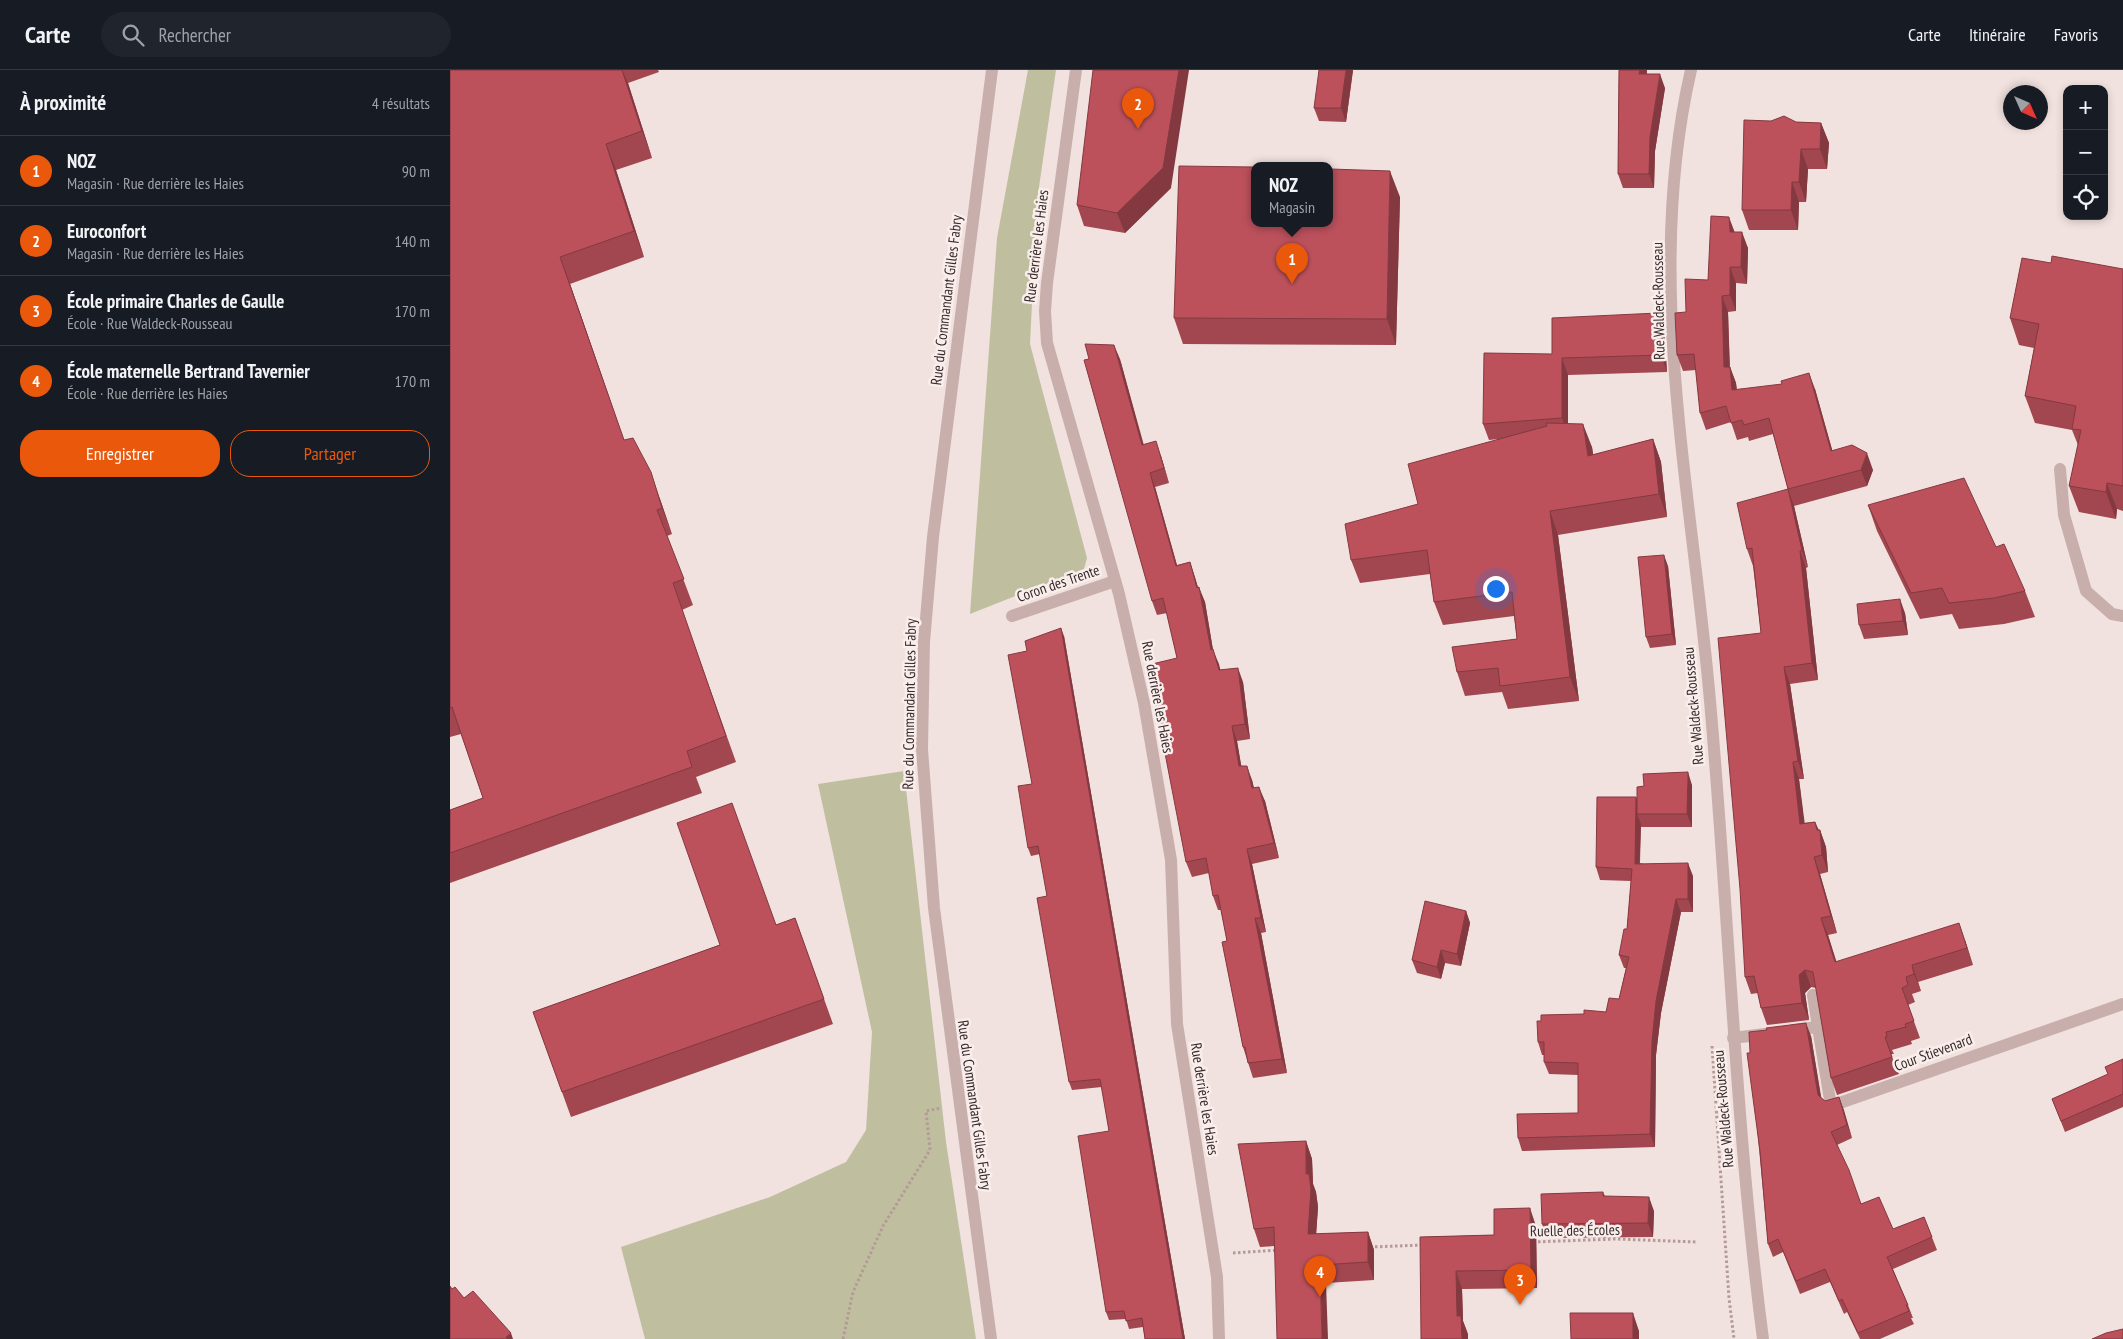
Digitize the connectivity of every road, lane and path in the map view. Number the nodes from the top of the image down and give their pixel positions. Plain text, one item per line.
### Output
1 (992, 70) edge
2 (1076, 70) edge
3 (1691, 70) edge
4 (2060, 470) dead end
5 (1115, 581) junction
6 (1012, 616) dead end
7 (2123, 616) edge
8 (1813, 995) edge
9 (2123, 1004) edge
10 (1818, 1027) junction
11 (1733, 1038) junction
12 (1712, 1045) dead end
13 (959, 1105) junction
14 (1531, 1242) edge
15 (1697, 1242) dead end
16 (1426, 1245) edge
17 (1366, 1247) edge
18 (1288, 1250) edge
19 (1214, 1255) junction
20 (843, 1339) edge
21 (992, 1339) edge
22 (1219, 1339) edge
23 (1734, 1339) edge
24 (1763, 1339) edge

1 - 13 street, Rue du Commandant Gilles Fabry
2 - 5 street, Rue derrière les Haies
3 - 11 street, Rue Waldeck-Rousseau
4 - 7 street
5 - 6 street, Coron des Trente
5 - 19 street, Rue derrière les Haies
8 - 10 street, Cour Stievenard
9 - 10 street, Cour Stievenard
10 - 11 street
11 - 24 street, Rue Waldeck-Rousseau
12 - 23 path
13 - 20 path
13 - 21 street, Rue du Commandant Gilles Fabry
14 - 15 path, Ruelle des Écoles
16 - 17 path
18 - 19 path
19 - 22 street, Rue derrière les Haies

